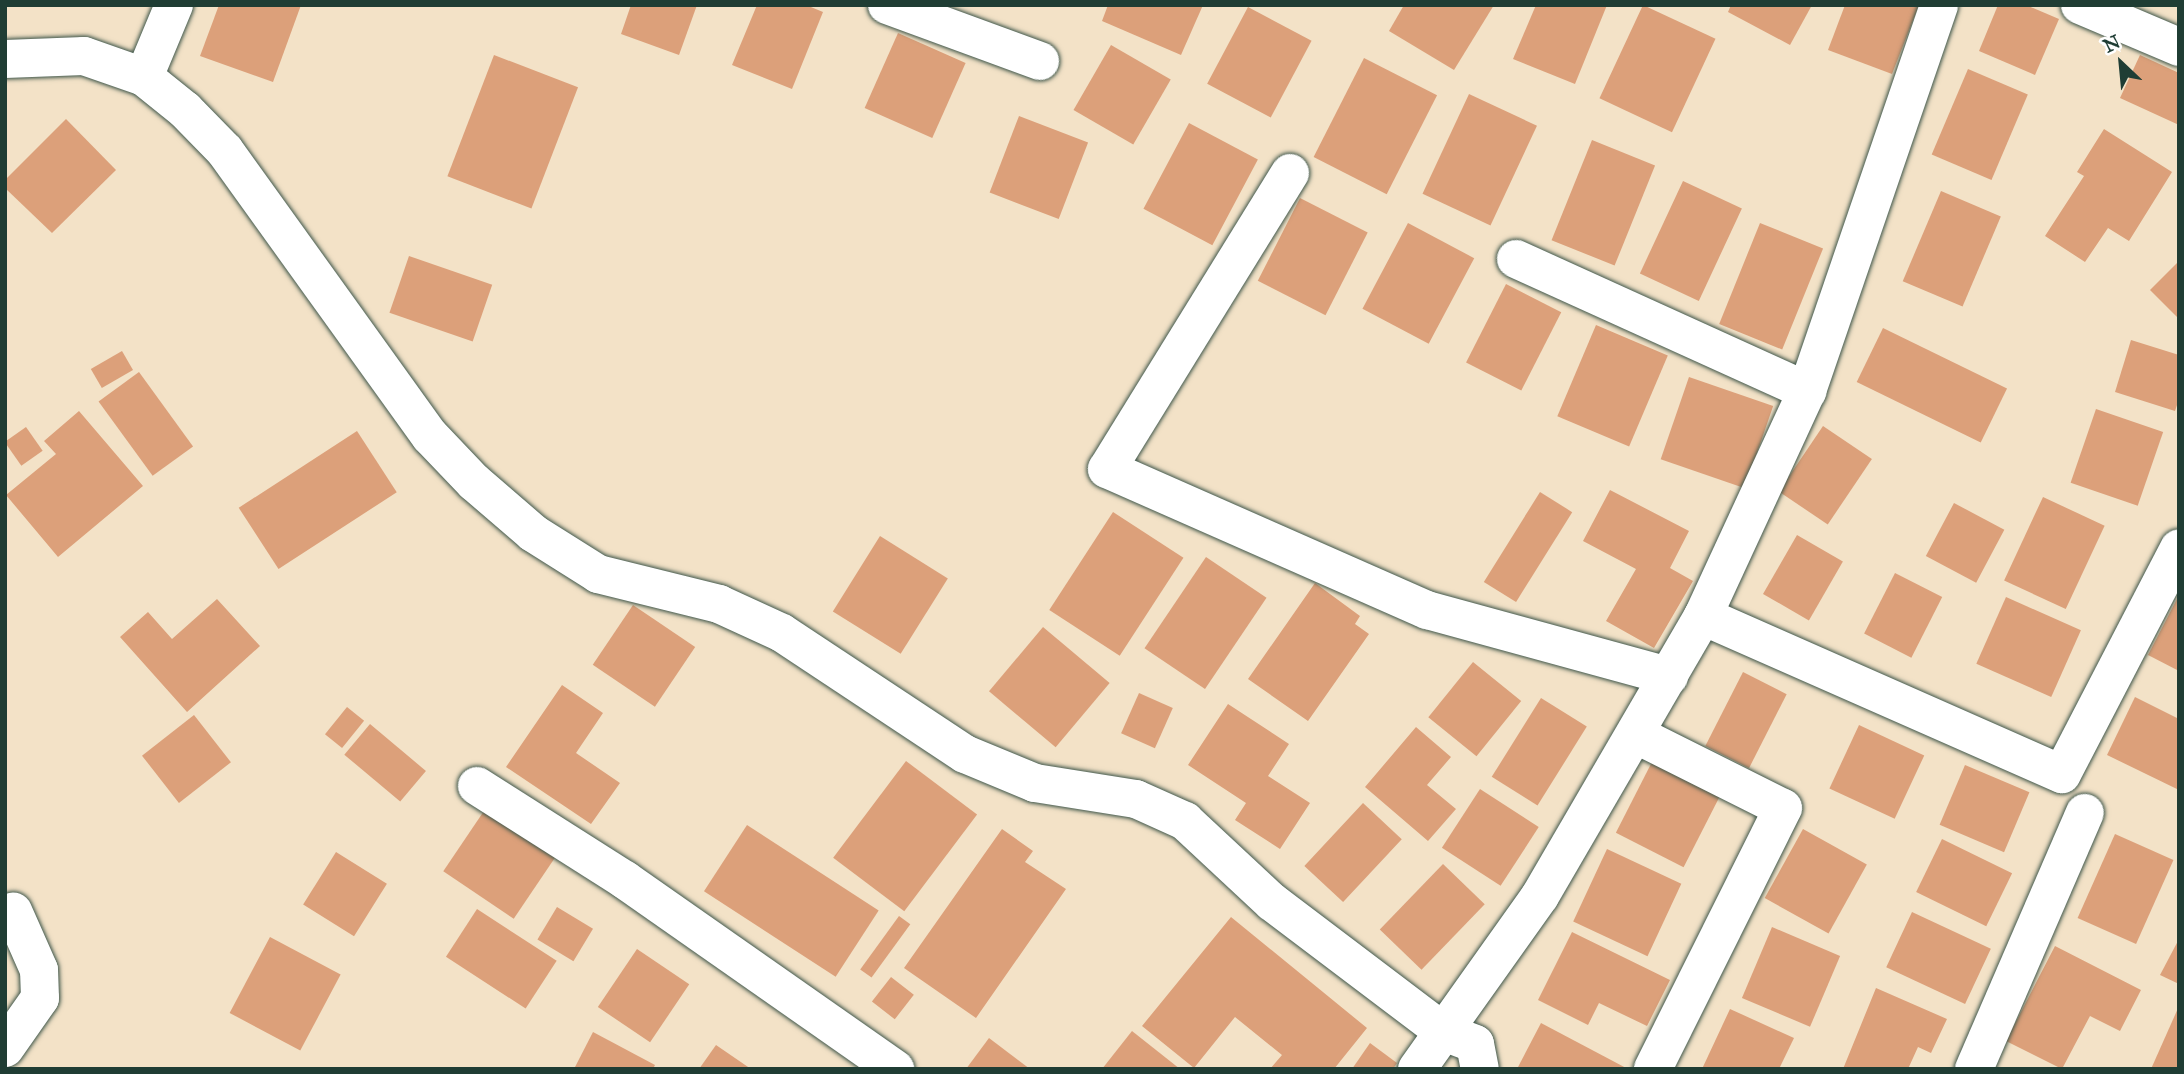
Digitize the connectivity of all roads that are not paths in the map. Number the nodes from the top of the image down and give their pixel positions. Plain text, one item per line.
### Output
1 (174, 5) edge
2 (887, 5) edge
3 (1939, 5) edge
4 (2080, 5) edge
5 (2179, 47) edge
6 (5, 58) edge
7 (1040, 61) dead end
8 (144, 77) junction
9 (1290, 173) dead end
10 (1517, 259) dead end
11 (1807, 391) junction
12 (2179, 548) edge
13 (1703, 616) junction
14 (1669, 676) junction
15 (1637, 735) junction
16 (477, 786) dead end
17 (2085, 813) dead end
18 (13, 911) dead end
19 (1444, 1032) junction
20 (5, 1048) edge
21 (895, 1069) edge
22 (1416, 1069) edge
23 (1480, 1069) edge
24 (1653, 1069) edge
25 (1974, 1069) edge

1 - 8 street
2 - 7 street
3 - 11 street
4 - 5 street
6 - 8 street
8 - 19 street
9 - 14 street
10 - 11 street
11 - 13 street
12 - 13 street
13 - 14 street
14 - 15 street
15 - 19 street
15 - 24 street
16 - 21 street
17 - 25 street
18 - 20 street
19 - 22 street
19 - 23 street

